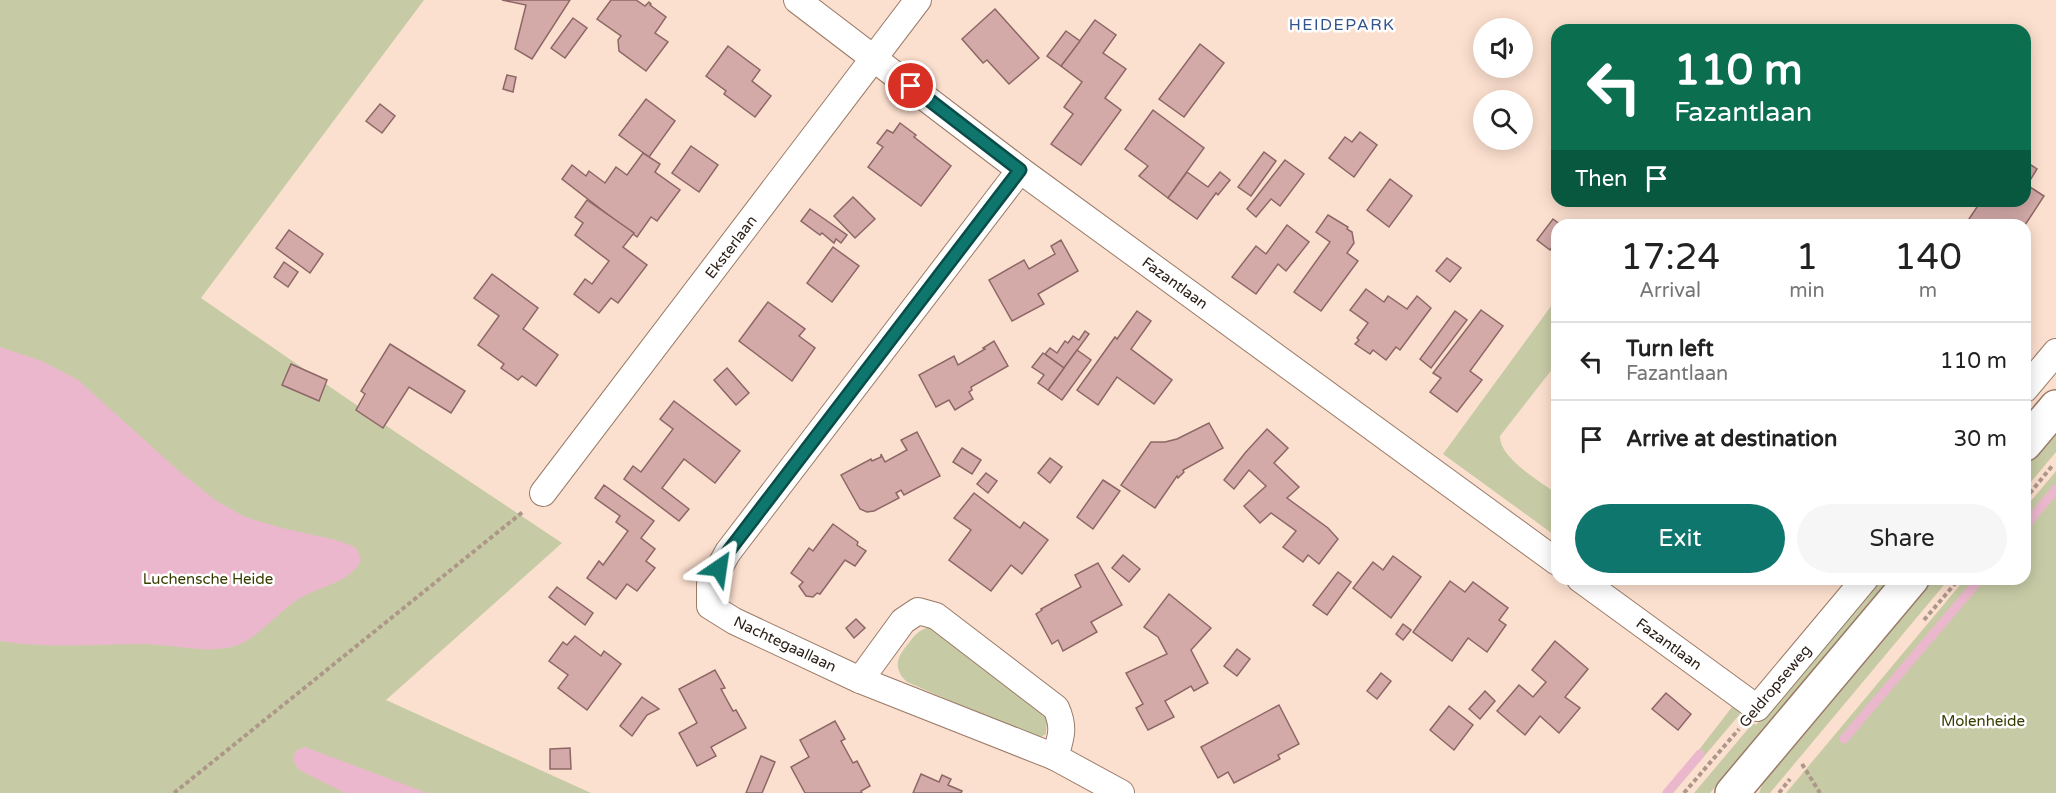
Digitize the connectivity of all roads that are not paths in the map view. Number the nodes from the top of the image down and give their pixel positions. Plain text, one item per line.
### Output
1 (797, 0) edge
2 (918, 0) edge
3 (874, 58) junction
4 (1020, 170) junction
5 (2056, 352) edge
6 (2031, 382) edge
7 (2056, 407) edge
8 (2031, 437) edge
9 (543, 493) road end
10 (1551, 558) edge
11 (1588, 585) edge
12 (1860, 585) edge
13 (1907, 585) edge
14 (860, 680) junction
15 (1757, 708) joint
16 (1055, 757) junction
17 (1121, 793) edge
18 (1732, 793) edge

1 - 3 street, Fazantlaan
2 - 3 street, Eksterlaan
3 - 4 street, Fazantlaan
3 - 9 street, Eksterlaan
4 - 10 street, Fazantlaan
4 - 14 street, Nachtegaallaan
5 - 6 street
7 - 8 main road
11 - 15 street, Fazantlaan
12 - 15 street, Geldropseweg
13 - 18 main road
14 - 16 street, Nachtegaallaan
14 - 16 street
16 - 17 street, Nachtegaallaan

